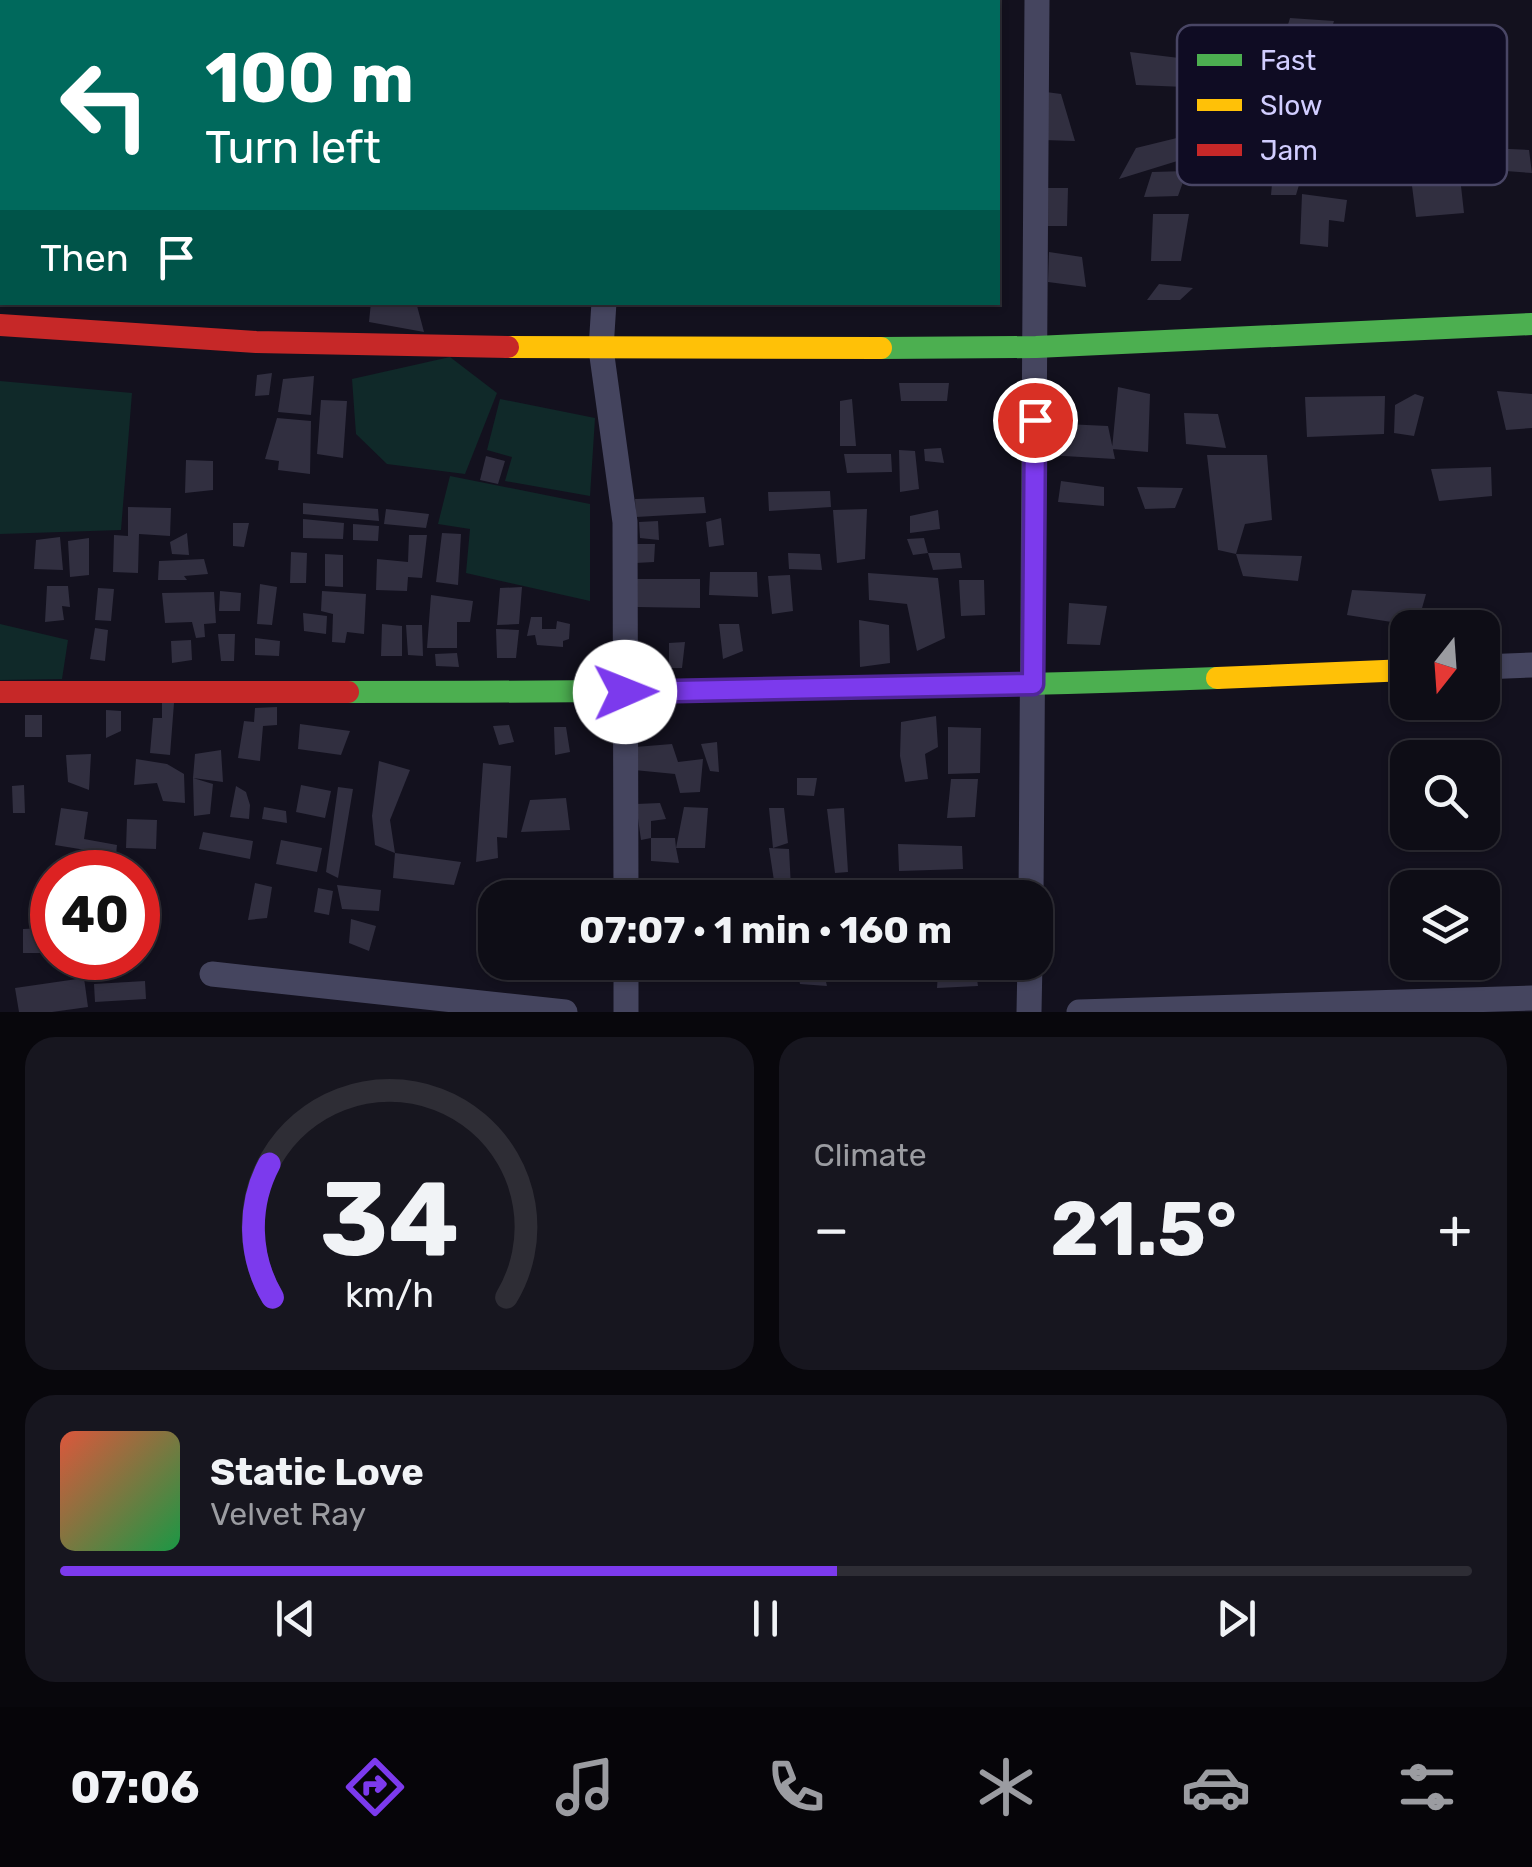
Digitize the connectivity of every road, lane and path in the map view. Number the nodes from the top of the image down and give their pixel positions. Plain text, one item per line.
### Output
1 (1037, 0) edge
2 (604, 305) edge
3 (0, 324) edge
4 (1532, 324) edge
5 (1036, 347) junction
6 (601, 349) junction
7 (1532, 665) edge
8 (1500, 666) edge
9 (1390, 671) edge
10 (1033, 684) junction
11 (0, 692) edge
12 (625, 692) junction
13 (626, 880) edge
14 (1030, 880) edge
15 (212, 974) dead end
16 (626, 980) edge
17 (1030, 980) edge
18 (1532, 998) edge
19 (566, 1012) edge
20 (626, 1012) edge
21 (1029, 1012) edge
22 (1079, 1012) edge

1 - 5 street
2 - 6 street
3 - 6 street
4 - 5 street
5 - 6 street
5 - 10 street
6 - 12 street
7 - 8 street
9 - 10 street
10 - 12 street
10 - 14 street
11 - 12 street
12 - 13 street
15 - 19 street
16 - 20 street
17 - 21 street
18 - 22 street

